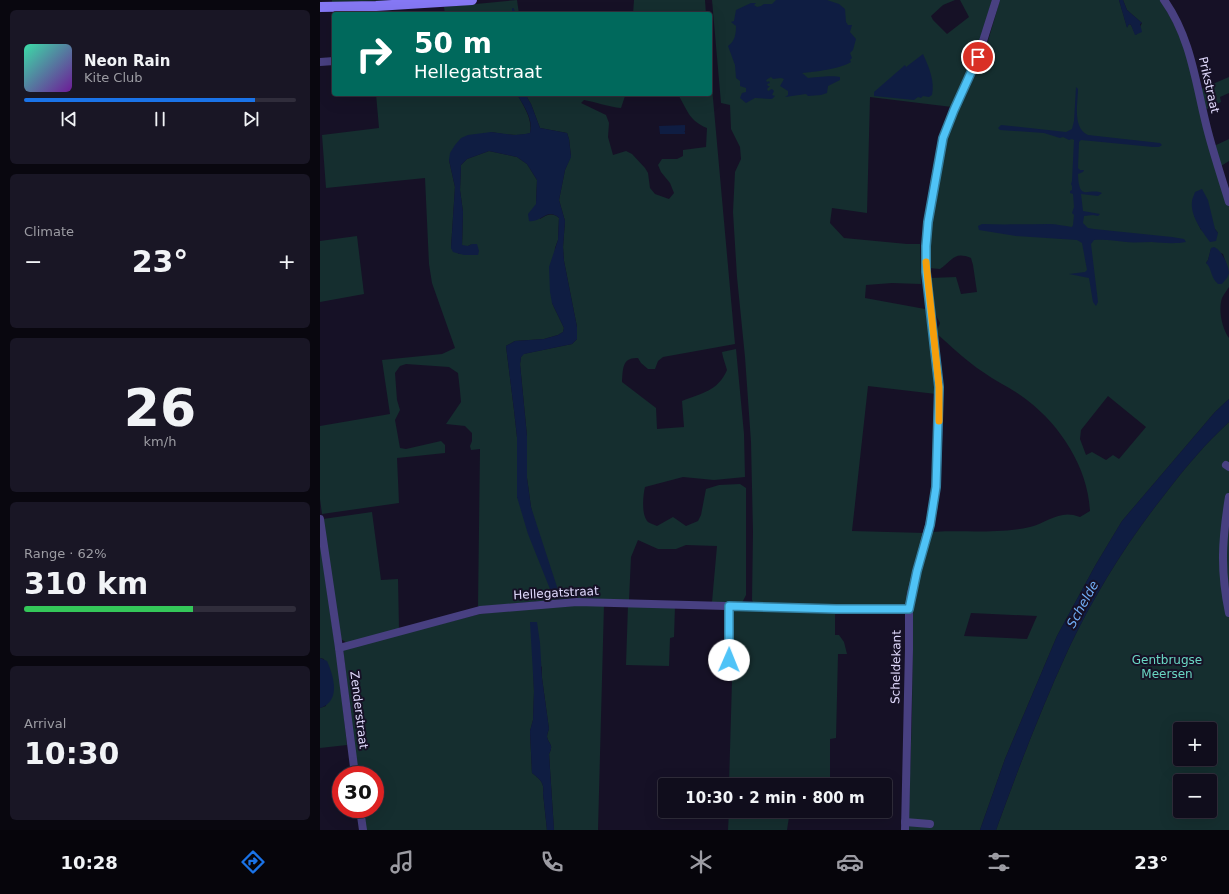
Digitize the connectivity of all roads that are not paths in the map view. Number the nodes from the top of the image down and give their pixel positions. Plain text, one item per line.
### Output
1 (472, 0) edge
2 (996, 0) edge
3 (1164, 0) edge
4 (336, 3) edge
5 (320, 7) edge
6 (332, 60) edge
7 (320, 62) edge
8 (1229, 202) edge
9 (1229, 497) edge
10 (320, 519) edge
11 (729, 606) junction
12 (909, 609) junction
13 (1229, 613) edge
14 (339, 648) junction
15 (729, 673) dead end
16 (354, 766) edge
17 (361, 818) edge
18 (930, 824) dead end
19 (905, 826) edge
20 (363, 830) edge

1 - 4 main road
2 - 12 street, Scheldekant
3 - 8 street, Prikstraat
4 - 5 main road
6 - 7 street
9 - 13 street
10 - 14 street
11 - 12 street, Hellegatstraat
11 - 14 street, Hellegatstraat
11 - 15 street
12 - 19 street, Scheldekant
14 - 16 street, Zenderstraat
17 - 20 street
18 - 19 street, Scheldekant

